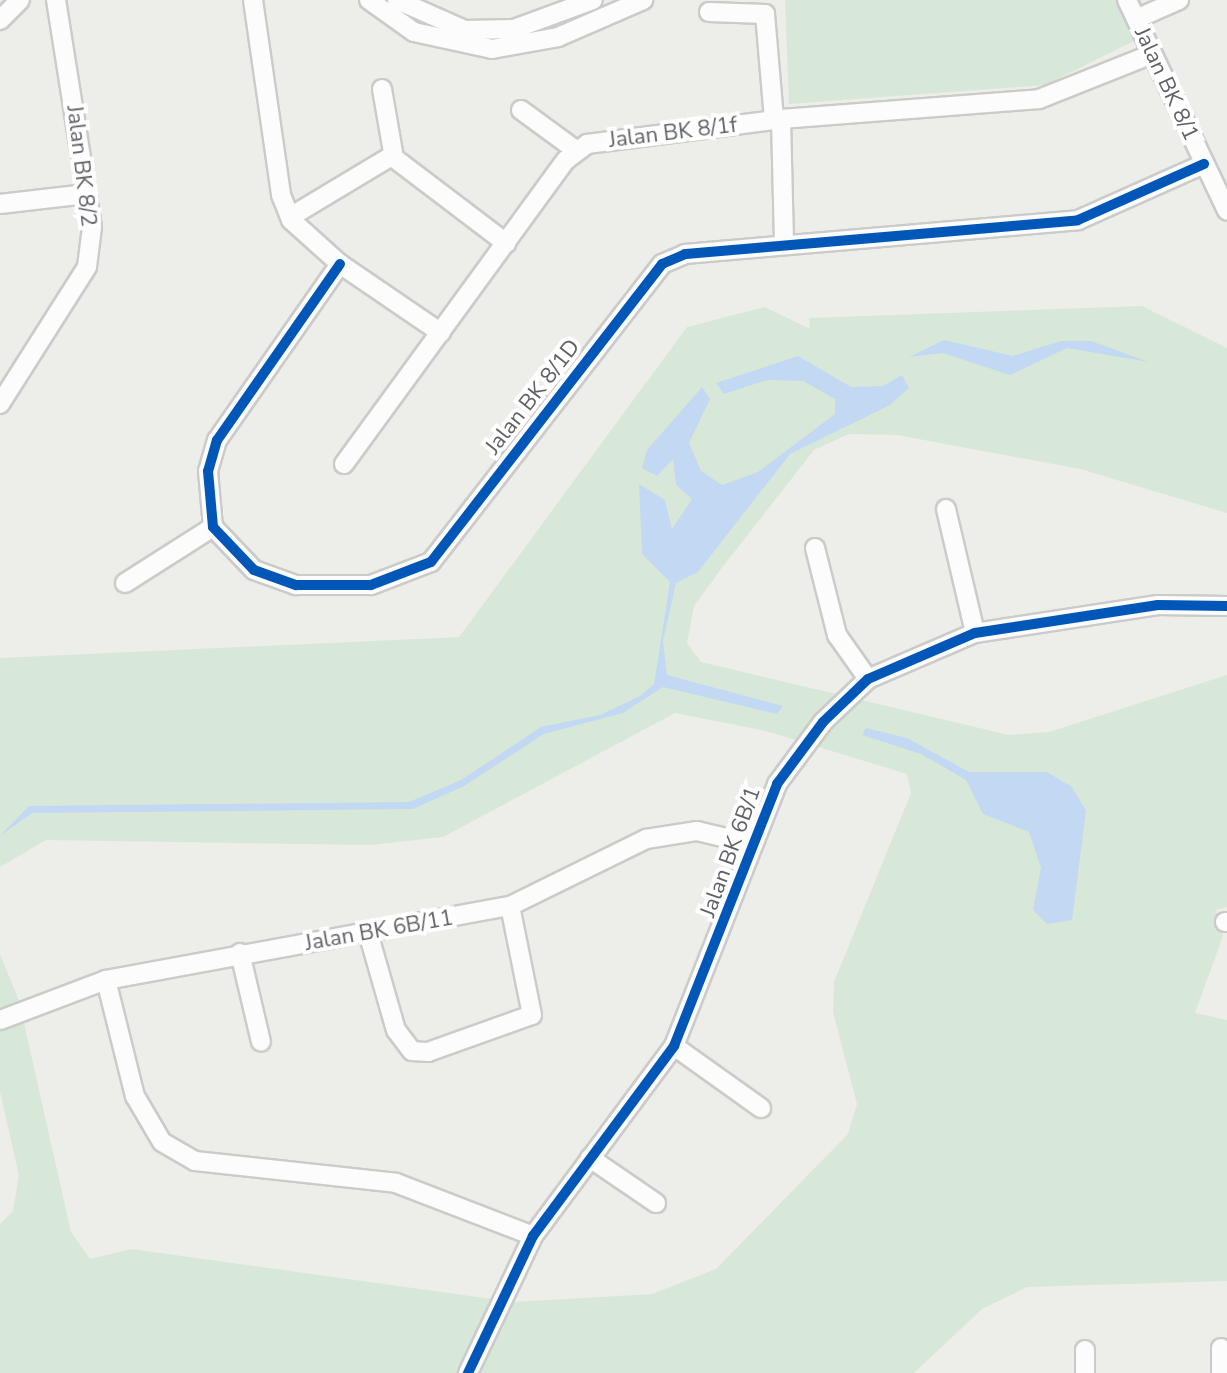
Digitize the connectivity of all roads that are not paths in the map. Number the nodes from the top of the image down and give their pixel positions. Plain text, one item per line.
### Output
1 (20, 0) edge
2 (56, 0) edge
3 (253, 0) edge
4 (369, 0) edge
5 (397, 0) edge
6 (593, 0) edge
7 (643, 0) edge
8 (1127, 0) edge
9 (1179, 0) edge
10 (709, 12) dead end
11 (1136, 19) junction
12 (0, 20) edge
13 (1152, 54) junction
14 (382, 89) dead end
15 (521, 110) dead end
16 (778, 119) junction
17 (577, 151) junction
18 (393, 155) junction
19 (1204, 164) junction
20 (86, 194) junction
21 (0, 204) edge
22 (1227, 211) edge
23 (290, 217) junction
24 (506, 243) junction
25 (784, 244) junction
26 (340, 264) junction
27 (441, 333) junction
28 (0, 404) edge
29 (344, 464) dead end
30 (946, 509) dead end
31 (213, 527) junction
32 (815, 548) dead end
33 (125, 583) dead end
34 (1227, 606) edge
35 (975, 633) junction
36 (868, 679) junction
37 (751, 844) junction
38 (510, 906) junction
39 (369, 936) junction
40 (240, 953) junction
41 (106, 980) junction
42 (0, 1020) edge
43 (261, 1042) dead end
44 (674, 1046) junction
45 (761, 1108) dead end
46 (590, 1158) junction
47 (656, 1203) dead end
48 (533, 1236) junction
49 (1221, 1348) dead end
50 (1085, 1350) dead end
51 (468, 1373) edge
52 (1085, 1373) edge
53 (1221, 1373) edge

1 - 12 street
2 - 20 street, Jalan BK 8/2
3 - 23 street
4 - 7 street
5 - 6 street
8 - 11 street, Jalan BK 8/1
9 - 11 street
10 - 16 street
11 - 13 street, Jalan BK 8/1
13 - 16 street, Jalan BK 8/1f
13 - 19 street, Jalan BK 8/1
14 - 18 street
15 - 17 street
16 - 17 street, Jalan BK 8/1f
16 - 25 street
17 - 24 street
18 - 23 street
18 - 24 street
19 - 22 street, Jalan BK 8/1
19 - 25 street, Jalan BK 8/1D
20 - 21 street
20 - 28 street, Jalan BK 8/2
23 - 26 street
24 - 27 street
25 - 31 street, Jalan BK 8/1D
26 - 27 street
26 - 31 street
27 - 29 street
30 - 35 street
31 - 33 street
32 - 36 street
34 - 35 street, Jalan BK 6B/1
35 - 36 street, Jalan BK 6B/1
36 - 37 street, Jalan BK 6B/1
37 - 38 street, Jalan BK 6B/11
37 - 44 street, Jalan BK 6B/1
38 - 39 street, Jalan BK 6B/11
38 - 39 street
39 - 40 street, Jalan BK 6B/11
40 - 41 street, Jalan BK 6B/11
40 - 43 street
41 - 42 street, Jalan BK 6B/11
41 - 48 street
44 - 45 street
44 - 46 street, Jalan BK 6B/1
46 - 47 street
46 - 48 street, Jalan BK 6B/1
48 - 51 street, Jalan BK 6B/1
49 - 53 street
50 - 52 street

